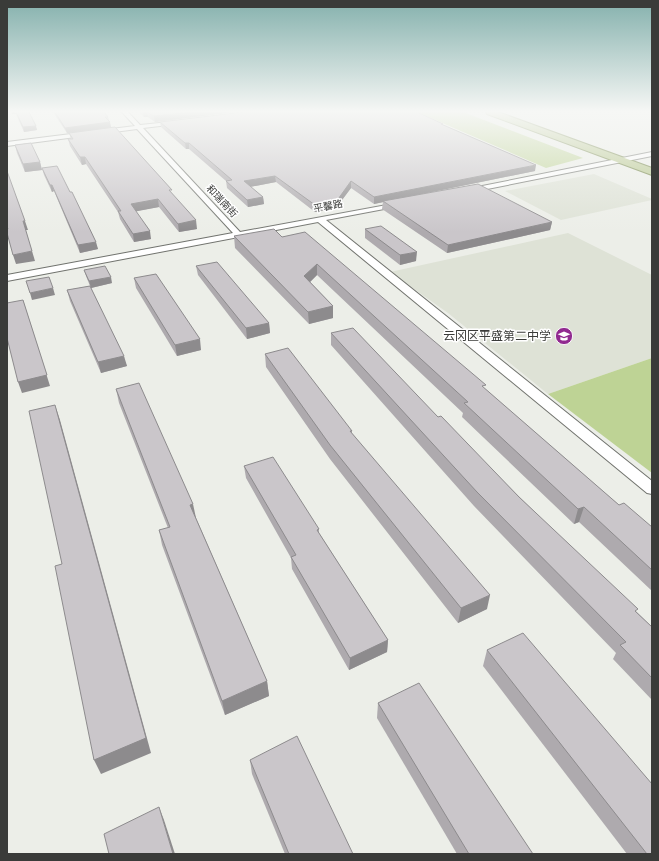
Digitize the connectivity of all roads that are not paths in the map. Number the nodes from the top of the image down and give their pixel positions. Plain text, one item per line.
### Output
1 (163, 152) edge
2 (600, 152) edge
3 (624, 152) edge
4 (652, 154) edge
5 (637, 157) junction
6 (621, 160) junction
7 (652, 162) edge
8 (652, 172) edge
9 (459, 192) edge
10 (407, 202) edge
11 (320, 219) junction
12 (238, 234) junction
13 (7, 278) edge
14 (652, 489) edge

1 - 12 street, 和瑞南街
2 - 6 main road
3 - 5 main road
4 - 5 street
5 - 6 street
5 - 7 main road
6 - 8 main road
6 - 9 street
10 - 11 street, 平馨路
11 - 12 street, 平馨路
11 - 14 street
12 - 13 street, 平馨路

